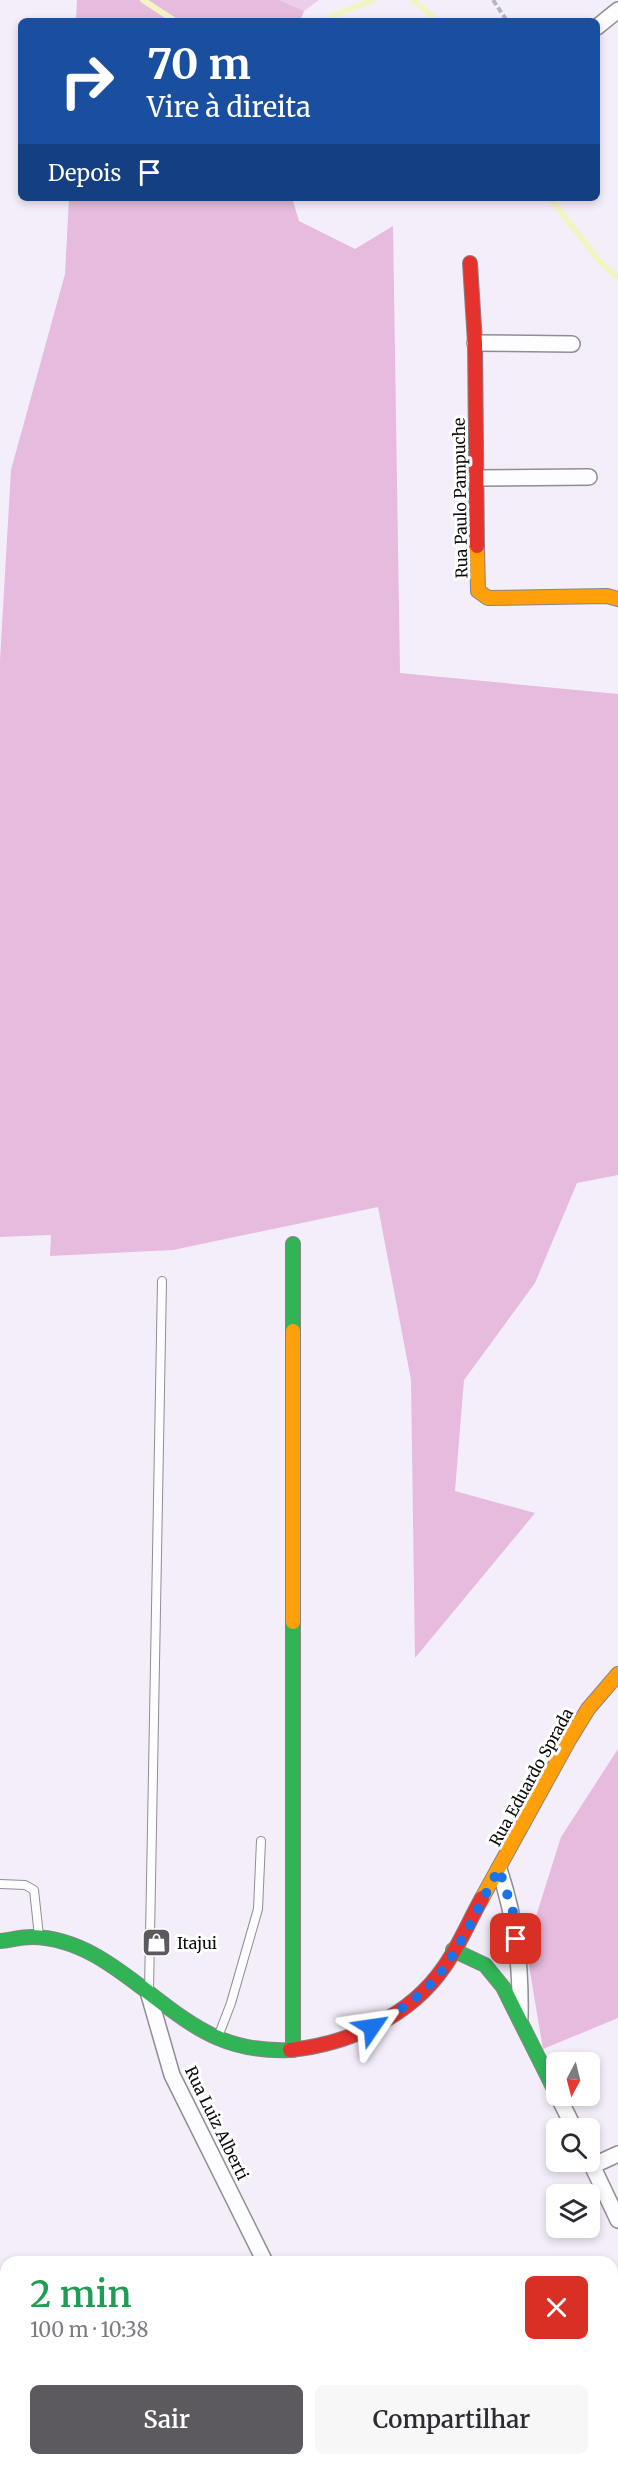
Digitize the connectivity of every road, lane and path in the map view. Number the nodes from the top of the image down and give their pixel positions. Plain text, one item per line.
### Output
1 (493, 0) edge
2 (618, 10) edge
3 (505, 18) edge
4 (600, 25) edge
5 (470, 263) dead end
6 (475, 343) junction
7 (572, 344) dead end
8 (589, 477) dead end
9 (475, 478) junction
10 (618, 599) edge
11 (293, 1244) dead end
12 (162, 1281) dead end
13 (618, 1674) edge
14 (261, 1840) dead end
15 (499, 1869) junction
16 (0, 1884) edge
17 (39, 1936) junction
18 (0, 1941) edge
19 (453, 1950) junction
20 (149, 1995) junction
21 (520, 2018) junction
22 (217, 2038) junction
23 (293, 2050) junction
24 (546, 2071) edge
25 (618, 2154) edge
26 (600, 2161) edge
27 (595, 2172) edge
28 (618, 2220) edge
29 (263, 2256) edge

1 - 3 path
2 - 4 street
5 - 6 street, Rua Paulo Pampuche
6 - 7 street
6 - 9 street, Rua Paulo Pampuche
8 - 9 street
9 - 10 street, Rua Paulo Pampuche
11 - 23 street
12 - 20 lane
13 - 15 street, Rua Eduardo Sprada
14 - 22 lane
15 - 19 street, Rua Eduardo Sprada
15 - 21 street
16 - 17 lane
17 - 18 street, Rua Eduardo Sprada
17 - 20 street, Rua Eduardo Sprada
19 - 21 street
19 - 23 street, Rua Eduardo Sprada
20 - 22 street, Rua Eduardo Sprada
20 - 29 street, Rua Luiz Alberti
21 - 24 street
22 - 23 street, Rua Eduardo Sprada
25 - 26 street
27 - 28 street

